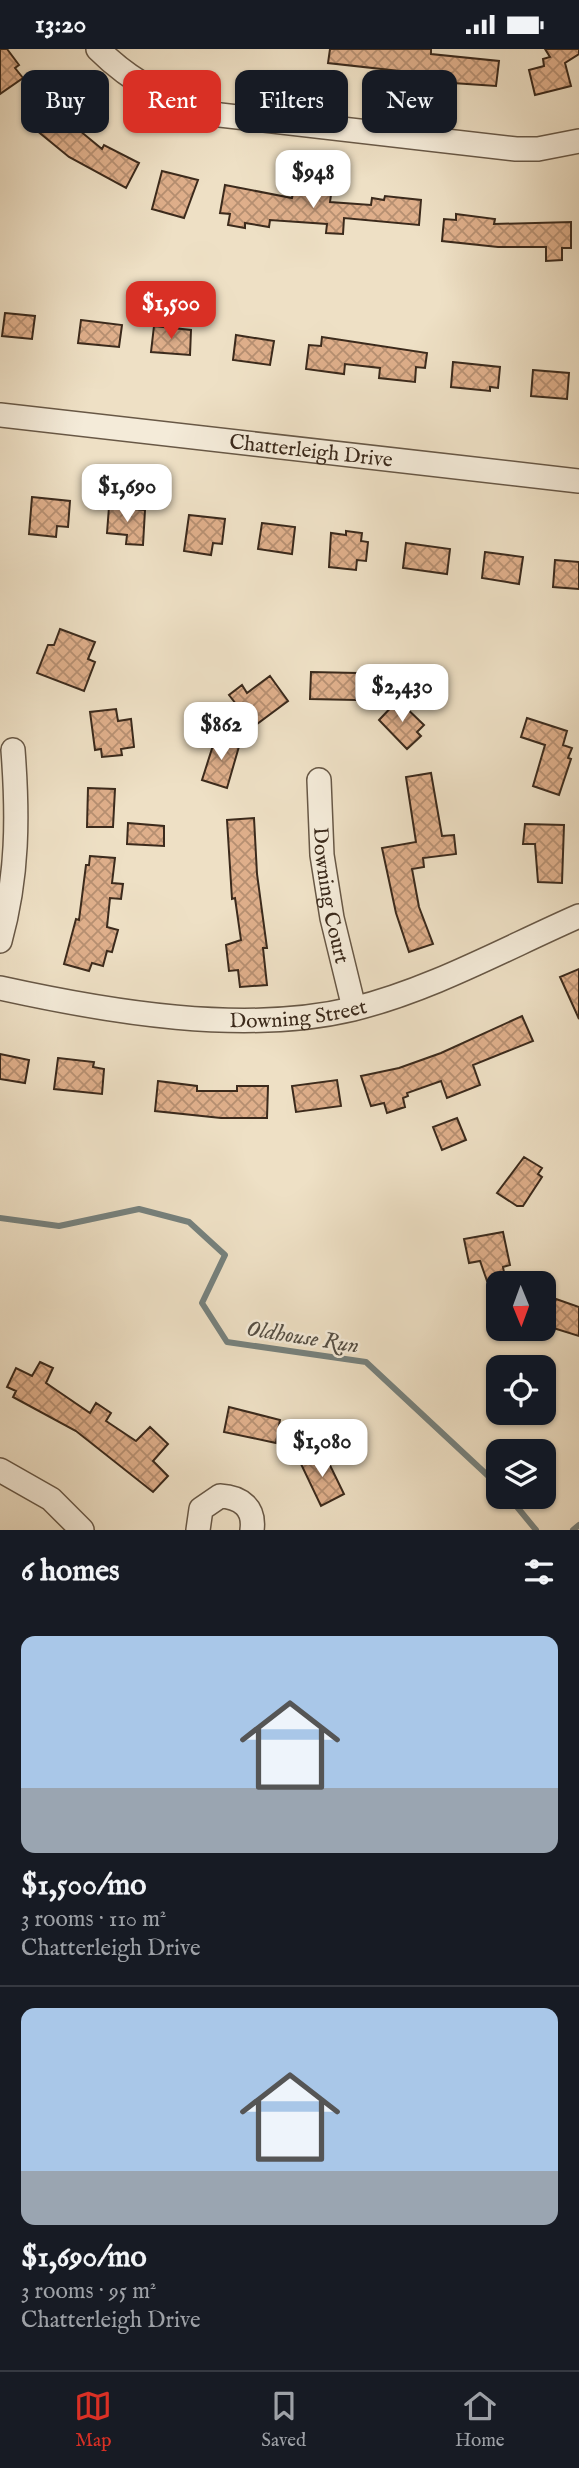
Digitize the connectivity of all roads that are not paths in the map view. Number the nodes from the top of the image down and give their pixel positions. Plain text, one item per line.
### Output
1 (98, 49) edge
2 (579, 141) edge
3 (0, 415) edge
4 (579, 481) edge
5 (13, 750) dead end
6 (320, 780) dead end
7 (579, 916) edge
8 (0, 941) edge
9 (0, 988) edge
10 (354, 1008) junction
11 (0, 1471) edge
12 (82, 1530) edge
13 (198, 1530) edge
14 (252, 1530) edge

1 - 2 street
3 - 4 street, Chatterleigh Drive
5 - 8 street
6 - 10 street, Downing Court
7 - 10 street, Downing Street
9 - 10 street, Downing Street
11 - 12 street
13 - 14 street

